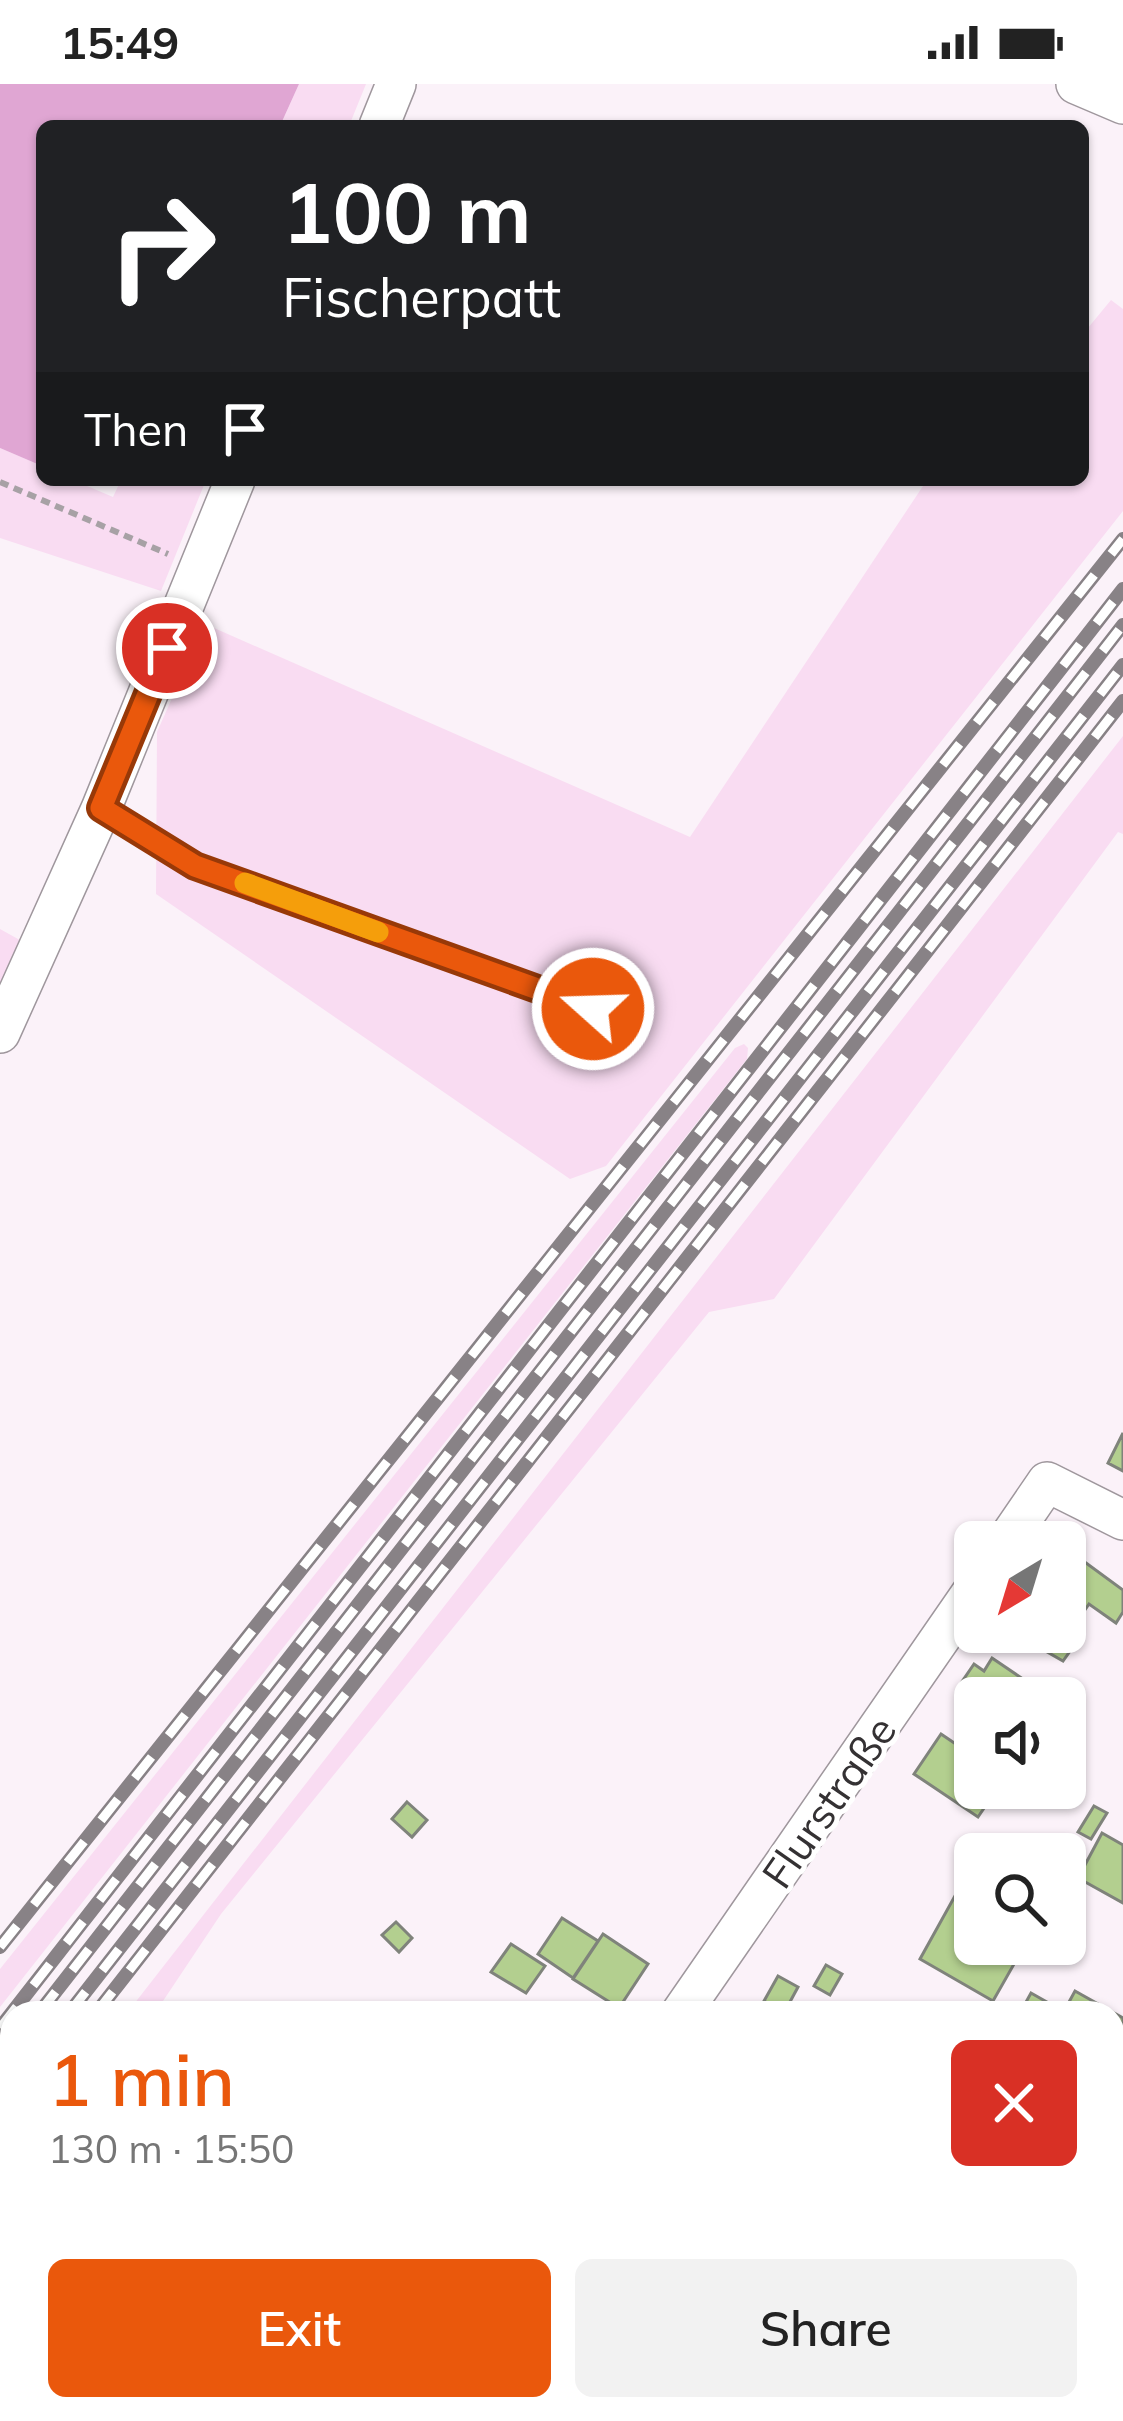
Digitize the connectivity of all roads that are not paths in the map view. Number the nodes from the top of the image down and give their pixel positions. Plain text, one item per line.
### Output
1 (396, 84) edge
2 (1076, 84) edge
3 (1123, 104) edge
4 (381, 120) edge
5 (233, 486) edge
6 (101, 808) junction
7 (593, 1009) dead end
8 (0, 1034) edge
9 (1123, 1520) edge
10 (1020, 1521) edge
11 (954, 1618) edge
12 (689, 2001) edge

1 - 4 street
2 - 3 street
5 - 6 street
6 - 7 lane
6 - 8 street
9 - 10 street
11 - 12 street, Flurstraße

